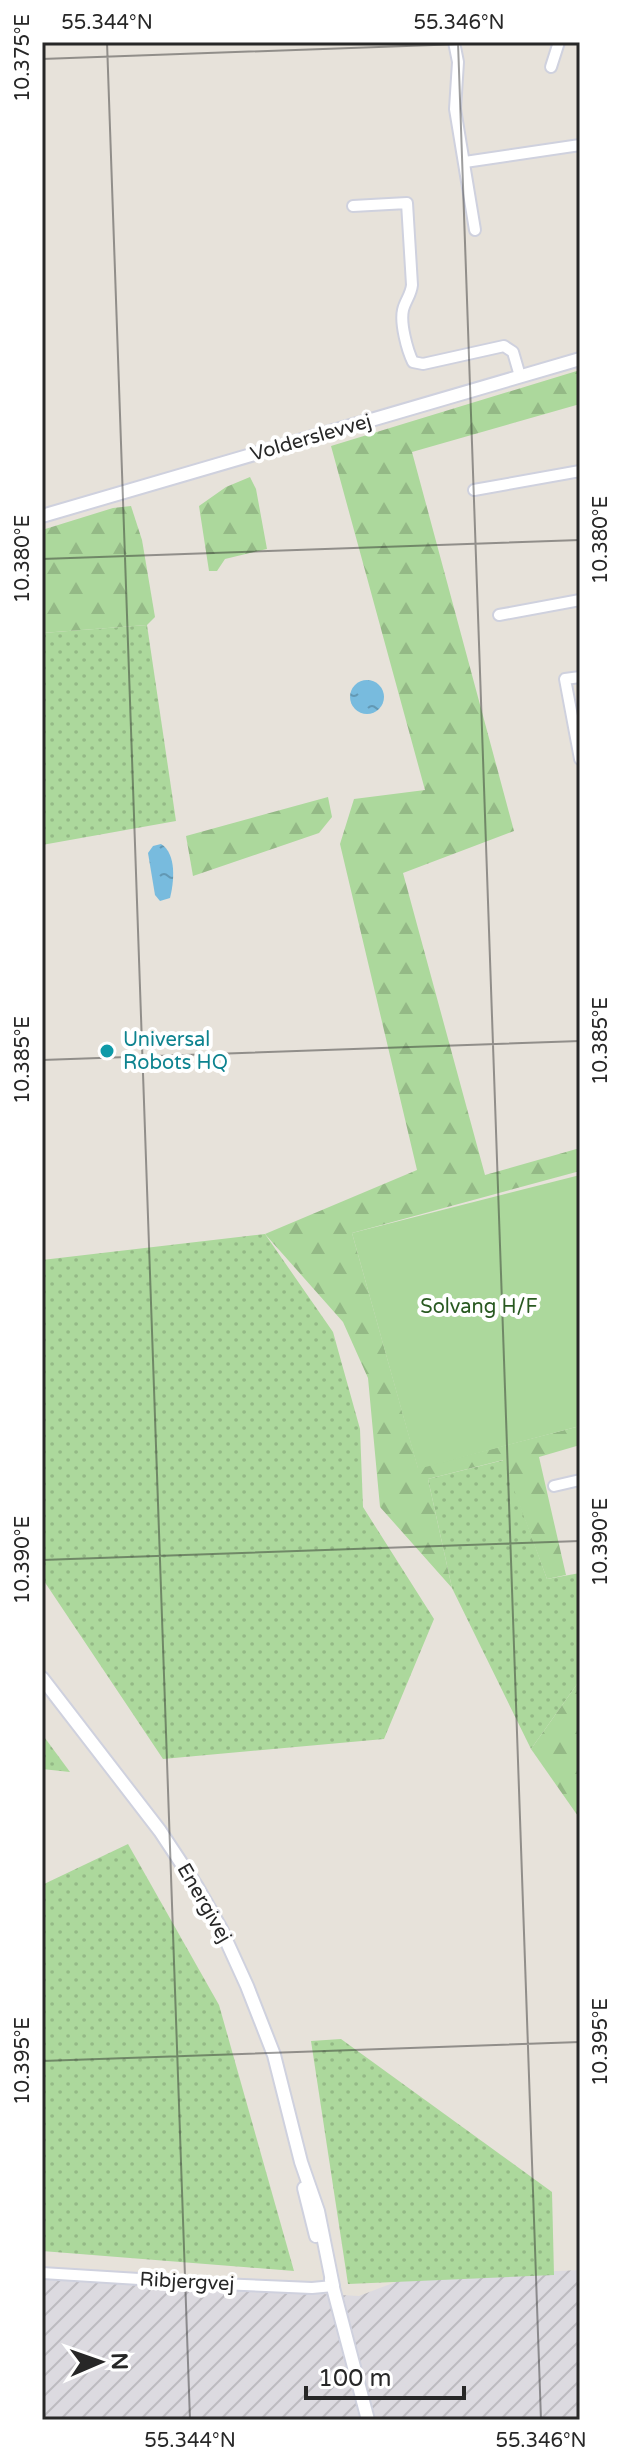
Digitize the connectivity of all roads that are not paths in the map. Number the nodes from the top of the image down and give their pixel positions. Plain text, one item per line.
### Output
1 (454, 42) edge
2 (559, 42) edge
3 (551, 67) dead end
4 (580, 145) edge
5 (465, 162) junction
6 (353, 206) dead end
7 (475, 230) dead end
8 (580, 359) edge
9 (520, 376) junction
10 (580, 471) edge
11 (474, 490) dead end
12 (42, 516) edge
13 (580, 600) edge
14 (499, 615) dead end
15 (580, 677) edge
16 (580, 759) edge
17 (580, 1480) edge
18 (554, 1486) dead end
19 (42, 1678) edge
20 (42, 2273) edge
21 (333, 2286) junction
22 (368, 2420) edge

1 - 5 street
2 - 3 street
4 - 5 street
5 - 7 street
6 - 9 street
8 - 9 street, Volderslevvej
9 - 12 street, Volderslevvej
10 - 11 street
13 - 14 street
15 - 16 street
17 - 18 street
19 - 21 street, Energivej
20 - 21 street, Ribjergvej
21 - 22 street, Energivej

